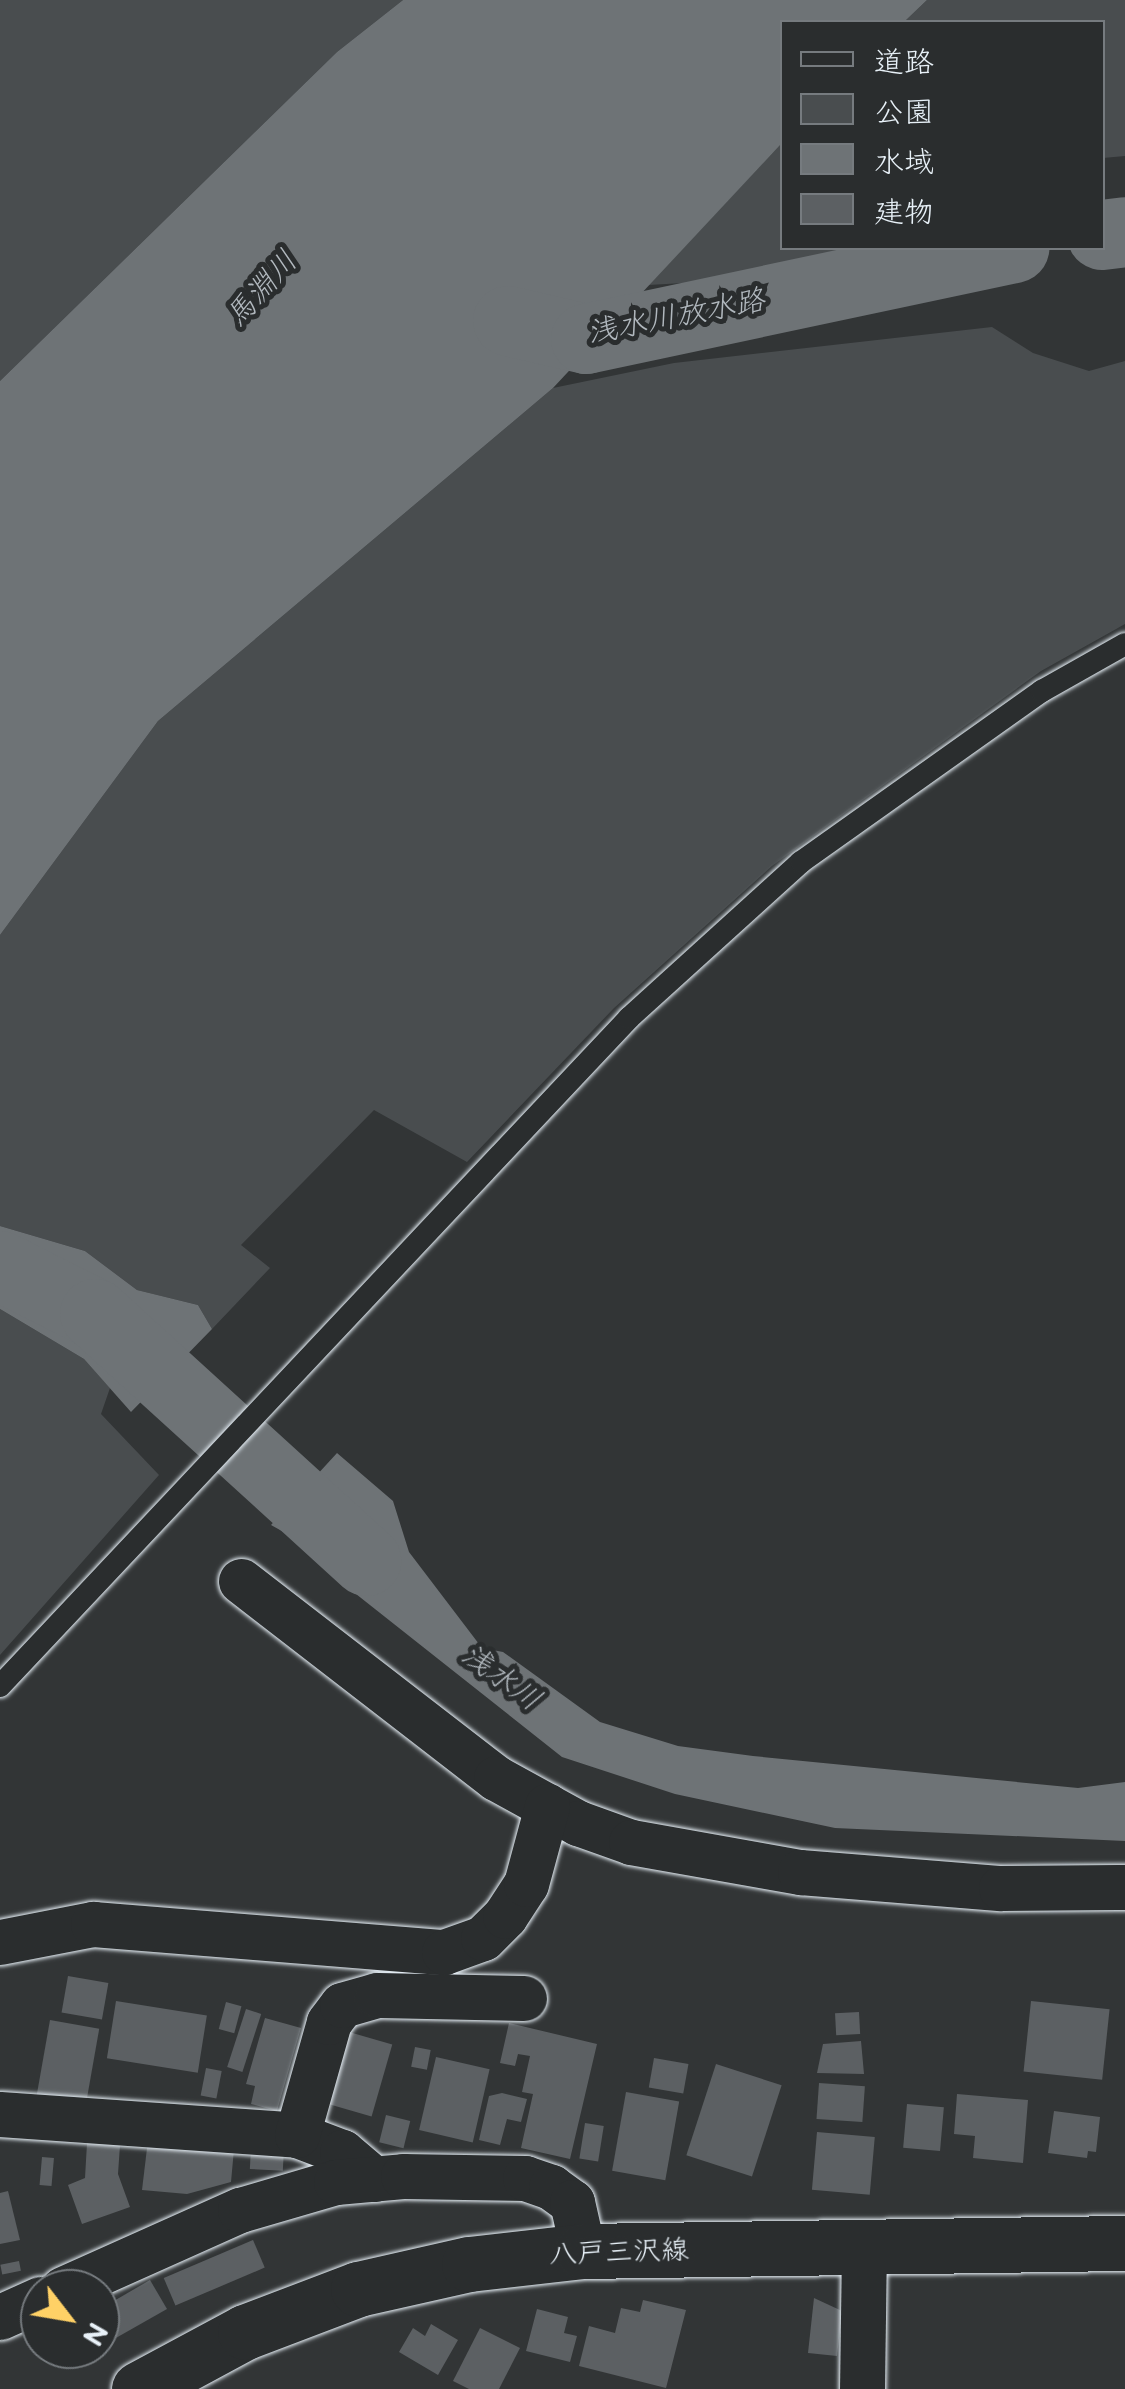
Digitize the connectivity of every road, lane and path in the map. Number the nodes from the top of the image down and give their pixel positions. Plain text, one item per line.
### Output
1 (1125, 644) edge
2 (241, 1581) dead end
3 (0, 1686) edge
4 (547, 1806) junction
5 (1125, 1888) edge
6 (0, 1942) edge
7 (524, 1998) dead end
8 (0, 2114) edge
9 (297, 2135) junction
10 (374, 2179) junction
11 (1125, 2243) edge
12 (864, 2248) junction
13 (583, 2251) junction
14 (107, 2269) edge
15 (138, 2389) edge
16 (862, 2389) edge

1 - 3 lane
2 - 4 street
4 - 5 street
4 - 6 street
7 - 9 street
8 - 9 street
9 - 10 street
10 - 13 street
10 - 14 street
11 - 12 main road, 八戸三沢線
12 - 13 main road, 八戸三沢線
12 - 16 street
13 - 15 main road, 八戸三沢線

